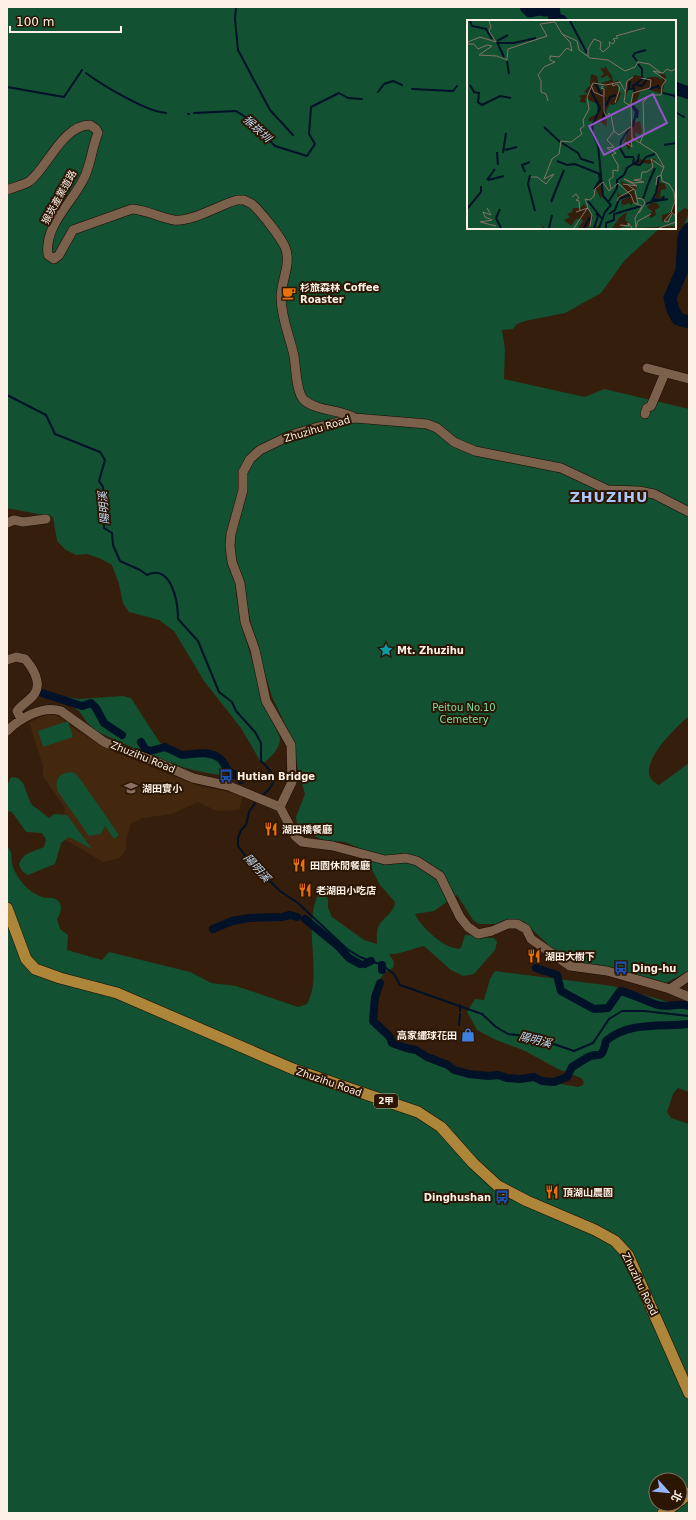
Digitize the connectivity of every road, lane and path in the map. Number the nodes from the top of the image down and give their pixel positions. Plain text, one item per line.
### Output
1 (7, 190) edge
2 (647, 368) dead end
3 (665, 373) junction
4 (689, 379) edge
5 (645, 414) dead end
6 (355, 418) junction
7 (689, 512) edge
8 (46, 519) dead end
9 (7, 523) edge
10 (7, 660) edge
11 (21, 719) junction
12 (7, 731) edge
13 (280, 807) junction
14 (7, 908) edge
15 (689, 976) edge
16 (670, 988) junction
17 (689, 996) edge
18 (689, 1393) edge

1 - 6 street, 猴崁產業道路
2 - 3 street
3 - 4 street
3 - 5 street
6 - 7 street, Zhuzihu Road
6 - 13 street, Zhuzihu Road
8 - 9 street
10 - 11 street
11 - 12 street, Zhuzihu Road
11 - 13 street, Zhuzihu Road
13 - 16 street
14 - 18 main road, Zhuzihu Road / 2甲
15 - 16 street
16 - 17 street

